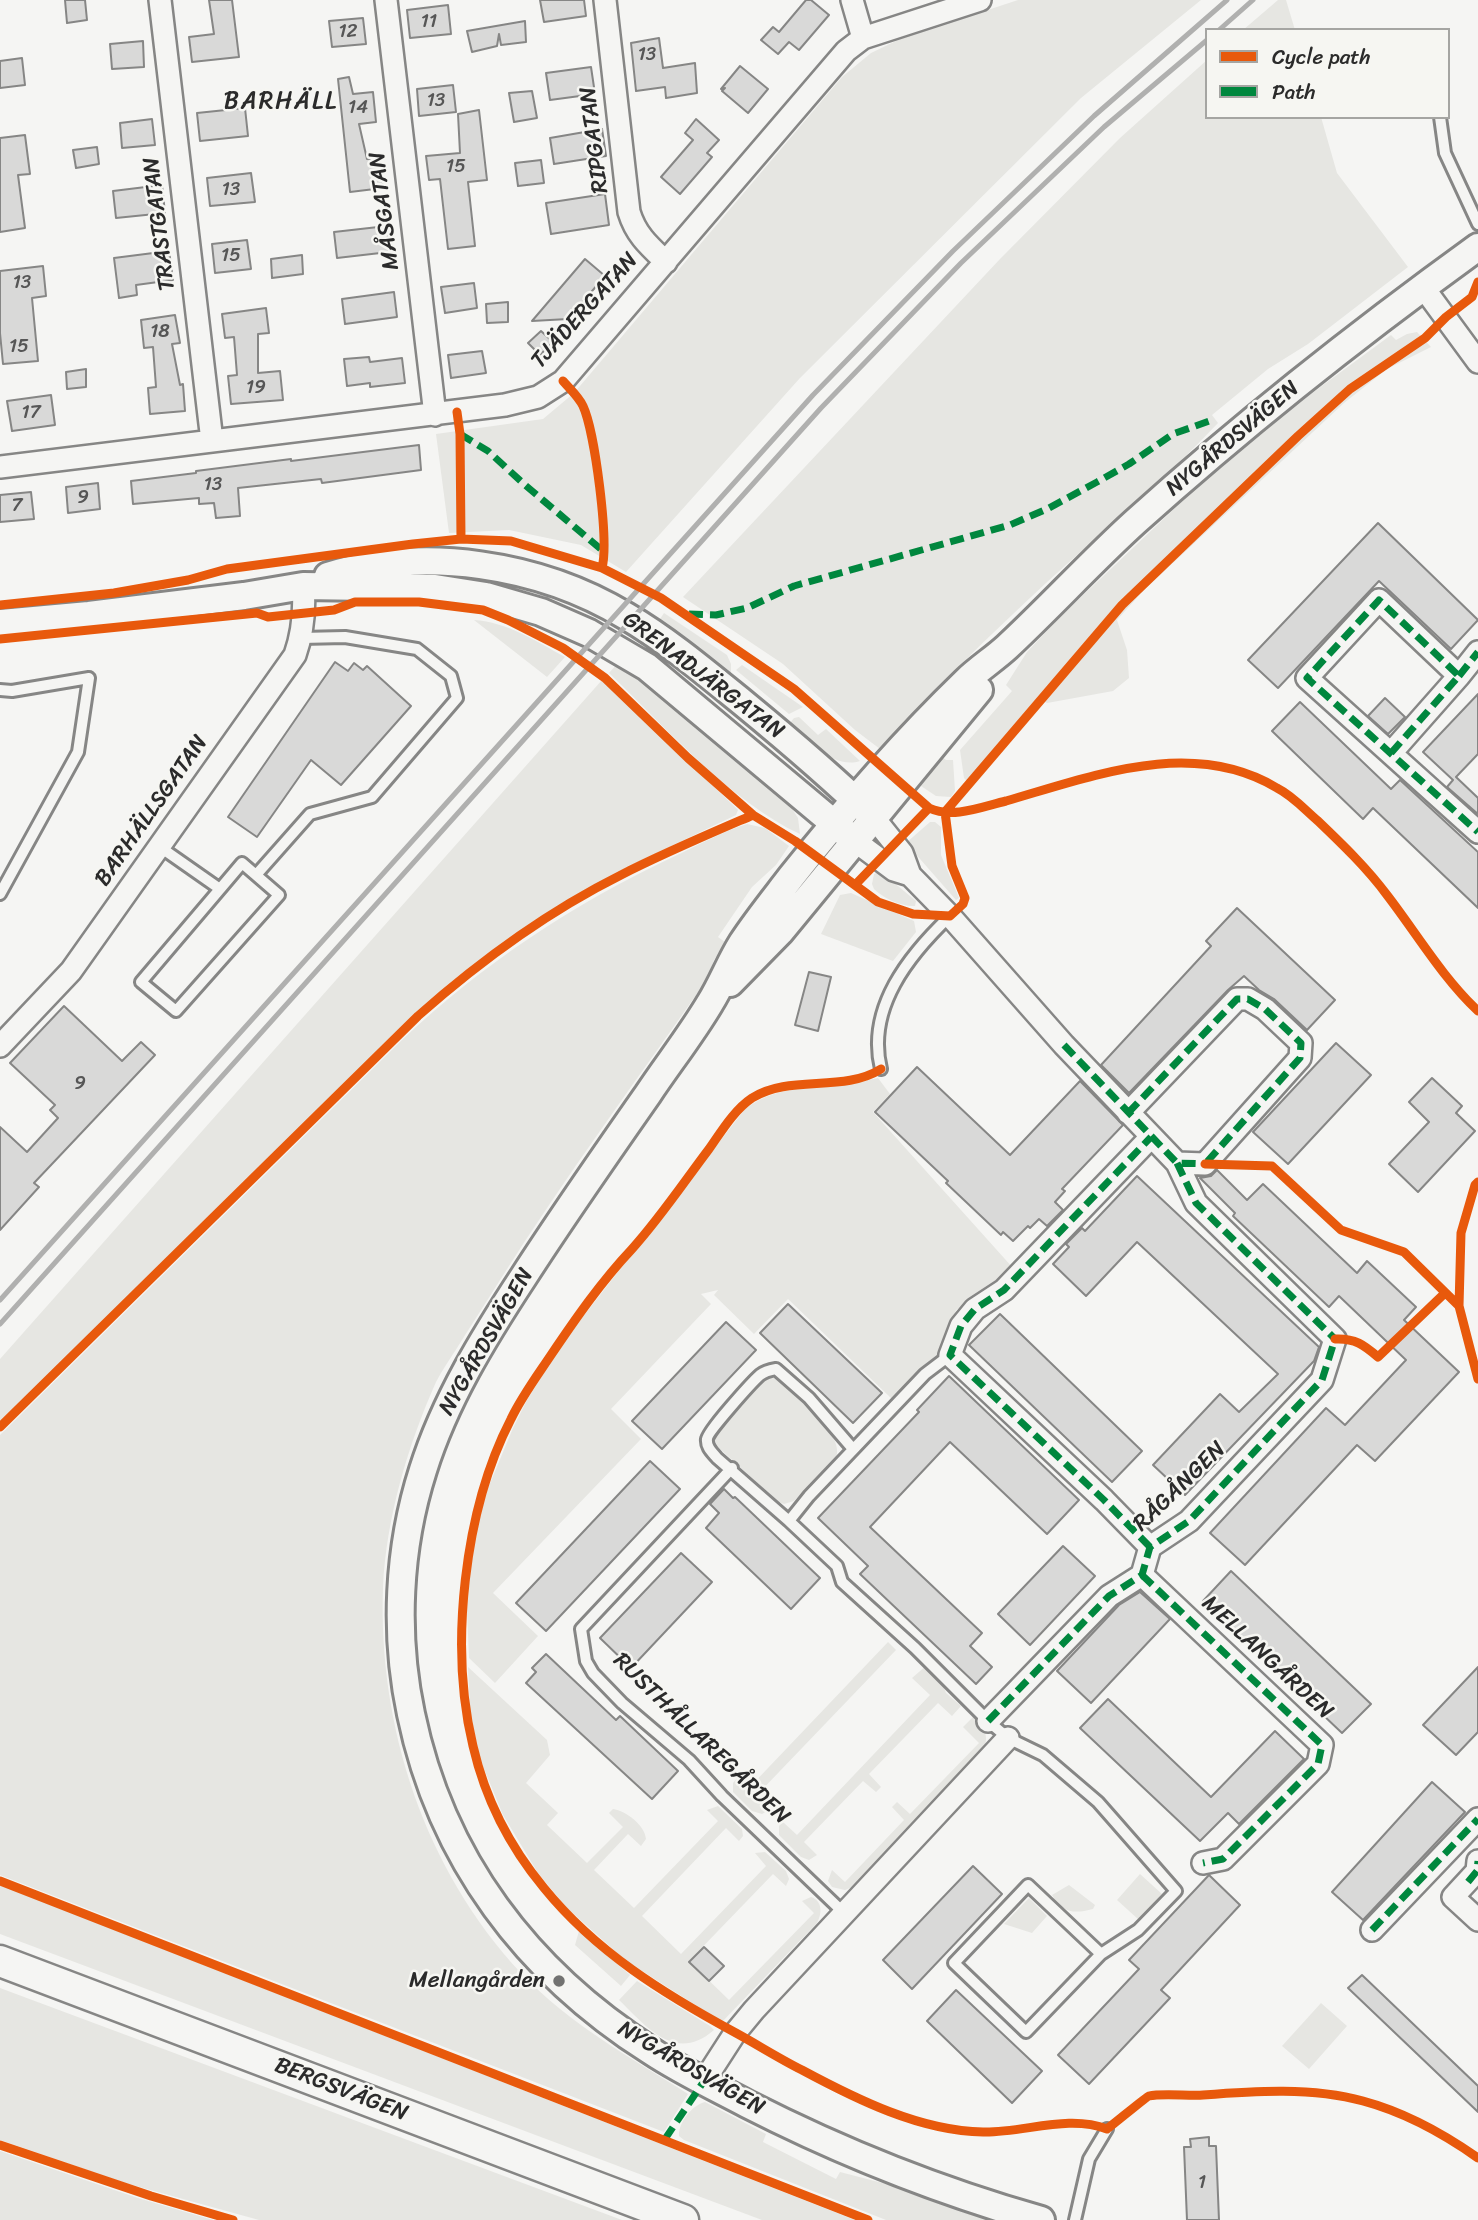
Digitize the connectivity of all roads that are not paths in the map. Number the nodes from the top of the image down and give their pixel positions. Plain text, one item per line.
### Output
1 (160, 0) edge
2 (386, 0) edge
3 (605, 0) edge
4 (852, 0) edge
5 (980, 0) edge
6 (863, 38) junction
7 (1440, 119) edge
8 (1478, 224) edge
9 (1478, 247) edge
10 (666, 262) junction
11 (1423, 287) junction
12 (1478, 362) edge
13 (435, 415) junction
14 (212, 441) junction
15 (0, 467) edge
16 (303, 586) junction
17 (0, 622) edge
18 (301, 638) junction
19 (1478, 652) edge
20 (1460, 676) junction
21 (0, 690) edge
22 (1391, 753) junction
23 (865, 809) junction
24 (1478, 832) edge
25 (845, 833) junction
26 (160, 847) junction
27 (256, 875) junction
28 (910, 875) junction
29 (220, 890) junction
30 (0, 894) edge
31 (950, 916) junction
32 (0, 1046) edge
33 (881, 1069) dead end
34 (1129, 1113) junction
35 (1151, 1137) junction
36 (1177, 1163) junction
37 (950, 1355) junction
38 (853, 1449) junction
39 (732, 1468) junction
40 (789, 1521) junction
41 (1150, 1547) junction
42 (1142, 1575) junction
43 (988, 1721) junction
44 (1008, 1738) junction
45 (1478, 1819) edge
46 (1478, 1861) edge
47 (1203, 1863) dead end
48 (1478, 1871) edge
49 (844, 1912) junction
50 (1478, 1920) edge
51 (1372, 1930) dead end
52 (1101, 1955) junction
53 (0, 1961) edge
54 (704, 2081) junction
55 (1107, 2129) dead end
56 (682, 2220) edge
57 (1041, 2220) edge
58 (1075, 2220) edge

1 - 14 street, TRASTGATAN
2 - 13 street, MÅSGATAN
3 - 10 street, RIPGATAN
4 - 6 street
5 - 6 street, TJÄDERGATAN
6 - 10 street, TJÄDERGATAN
7 - 8 lane
9 - 11 street, NYGÅRDSVÄGEN
10 - 13 street, TJÄDERGATAN
11 - 12 street
11 - 23 street, NYGÅRDSVÄGEN
13 - 14 street, TJÄDERGATAN
14 - 15 street, TJÄDERGATAN
16 - 17 street, GRENADJÄRGATAN
16 - 18 street, BARHÄLLSGATAN
16 - 23 street, GRENADJÄRGATAN
16 - 25 street, GRENADJÄRGATAN
18 - 26 street, BARHÄLLSGATAN
18 - 27 lane
19 - 20 street
20 - 22 street
20 - 22 street
21 - 30 lane
22 - 24 street
23 - 25 street, NYGÅRDSVÄGEN
23 - 28 street
25 - 28 street
25 - 54 street, NYGÅRDSVÄGEN
26 - 29 lane
26 - 32 street, BARHÄLLSGATAN
27 - 29 lane
27 - 29 lane
28 - 31 street
31 - 33 lane
31 - 34 street
34 - 35 street
34 - 36 street
35 - 36 street
35 - 37 street
36 - 41 street, RÅGÅNGEN
37 - 38 lane
37 - 41 street
38 - 39 lane
38 - 40 lane
39 - 40 lane
39 - 49 lane, RUSTHÅLLAREGÅRDEN
40 - 43 lane
41 - 42 street, RÅGÅNGEN
42 - 43 street
42 - 47 street, MELLANGÅRDEN
43 - 44 lane
44 - 49 street
44 - 52 lane
45 - 51 street
46 - 48 street
48 - 50 street
49 - 54 street
52 - 52 lane
53 - 56 main road, BERGSVÄGEN
54 - 57 street, NYGÅRDSVÄGEN
55 - 58 lane

